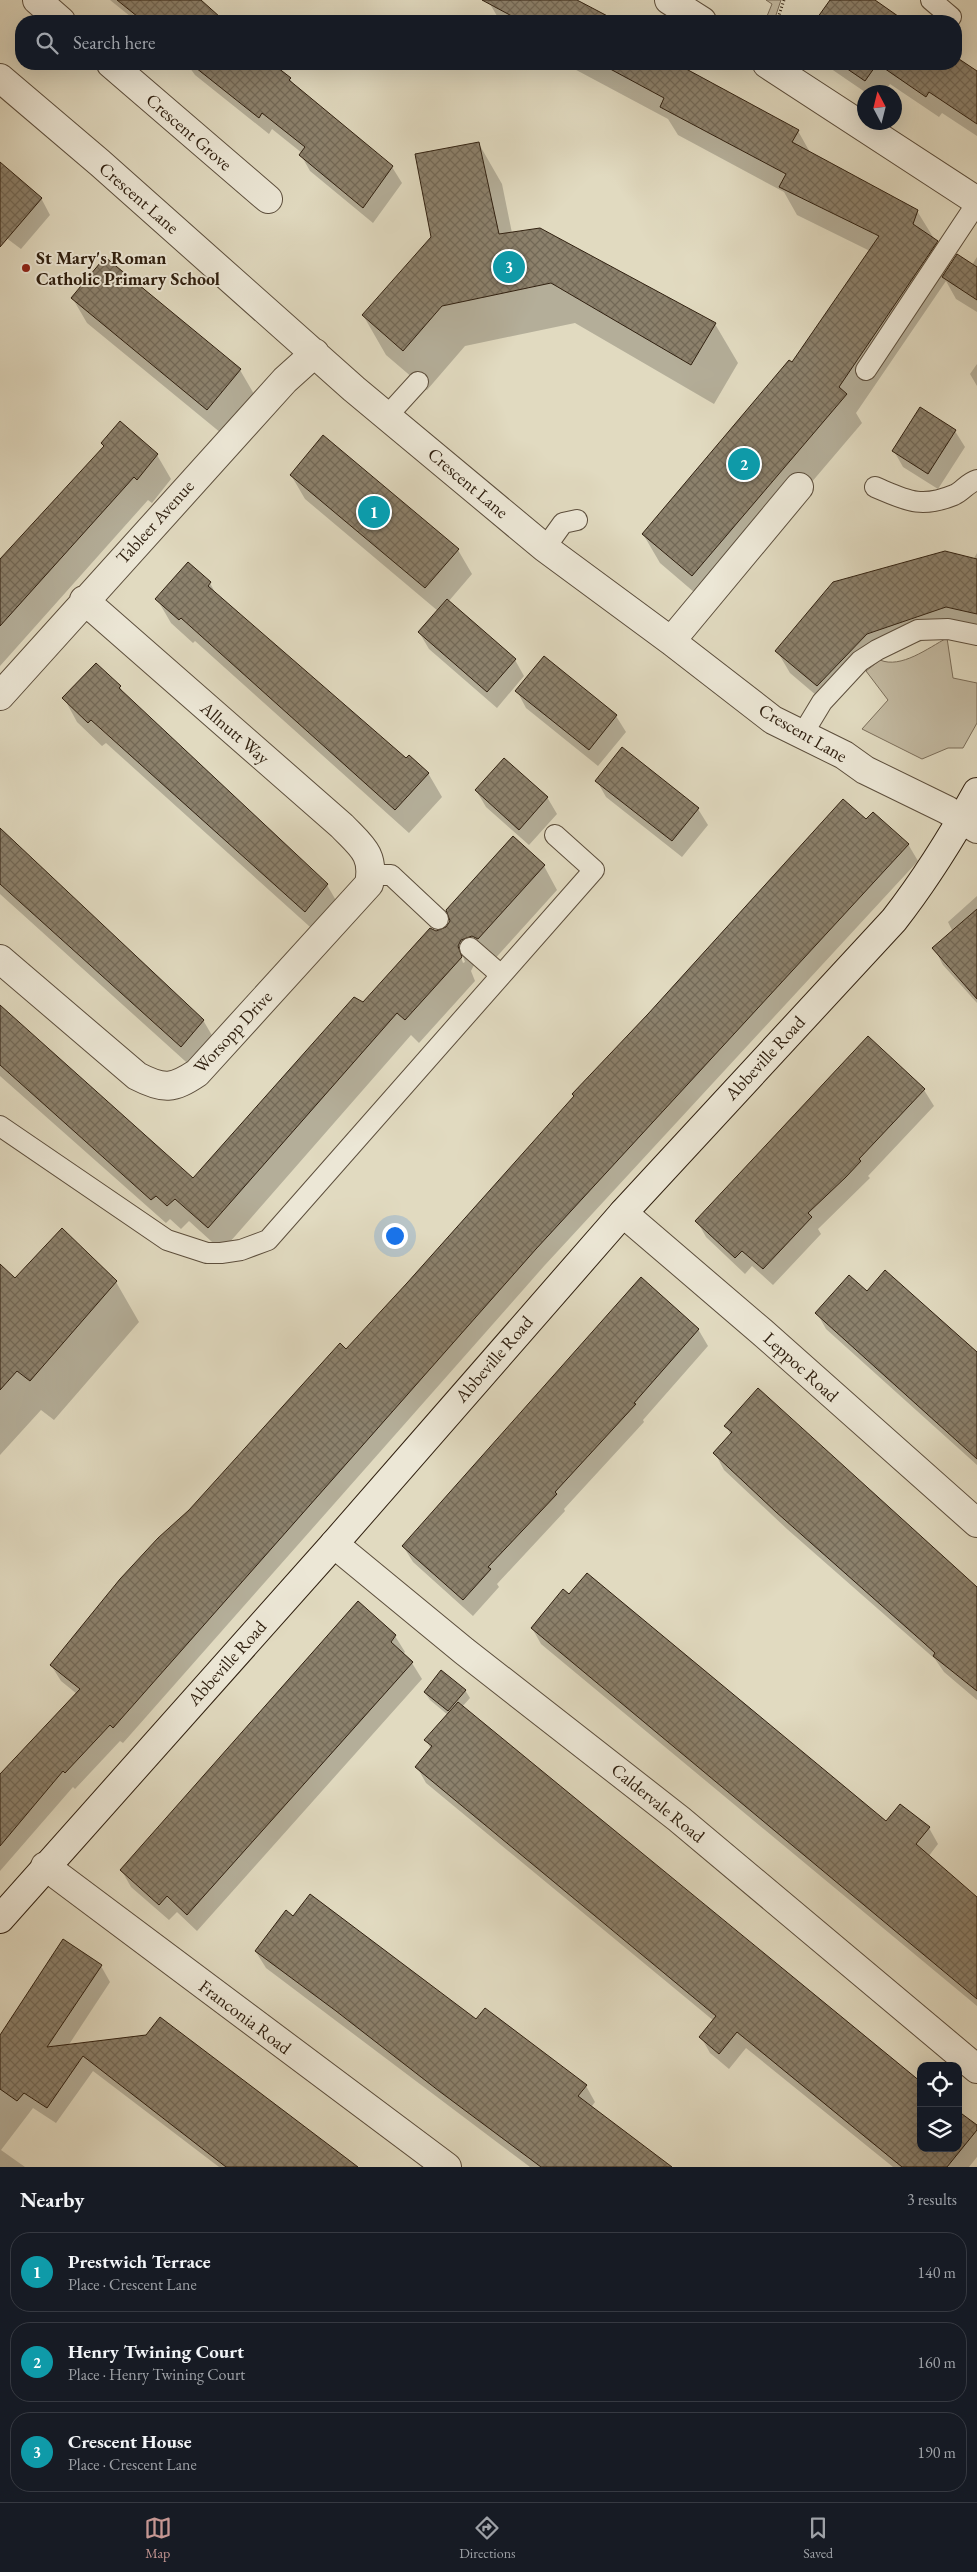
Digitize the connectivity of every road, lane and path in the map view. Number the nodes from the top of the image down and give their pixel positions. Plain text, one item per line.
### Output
1 (37, 0) edge
2 (669, 0) edge
3 (784, 0) edge
4 (931, 0) edge
5 (54, 15) edge
6 (693, 15) edge
7 (779, 15) edge
8 (949, 15) edge
9 (118, 70) edge
10 (776, 70) edge
11 (0, 78) edge
12 (268, 199) dead end
13 (977, 202) edge
14 (314, 353) junction
15 (866, 370) dead end
16 (418, 382) dead end
17 (388, 415) junction
18 (977, 480) edge
19 (799, 487) dead end
20 (875, 487) dead end
21 (576, 520) dead end
22 (545, 548) junction
23 (84, 600) junction
24 (977, 635) edge
25 (671, 641) junction
26 (0, 696) edge
27 (802, 735) junction
28 (977, 792) edge
29 (970, 824) edge
30 (555, 835) dead end
31 (371, 875) junction
32 (438, 919) dead end
33 (470, 948) dead end
34 (0, 959) edge
35 (500, 975) junction
36 (0, 1126) edge
37 (623, 1213) junction
38 (977, 1523) edge
39 (334, 1544) junction
40 (45, 1866) junction
41 (0, 1919) edge
42 (977, 2069) edge
43 (446, 2167) edge

1 - 5 street
2 - 6 street
3 - 7 path
4 - 8 lane
9 - 12 street, Crescent Grove
10 - 13 street
11 - 14 street, Crescent Lane
13 - 15 lane
14 - 17 street, Crescent Lane
14 - 23 street, Tableer Avenue
16 - 17 lane
17 - 22 street, Crescent Lane
18 - 20 lane
19 - 25 street
21 - 22 lane
22 - 25 street, Crescent Lane
23 - 26 street, Tableer Avenue
23 - 31 street, Allnutt Way
24 - 27 lane
25 - 27 street, Crescent Lane
27 - 29 street, Crescent Lane
28 - 29 street, Abbeville Road
29 - 37 street, Abbeville Road
30 - 35 lane
31 - 32 lane
31 - 34 street, Worsopp Drive
33 - 35 lane
35 - 36 lane
37 - 38 street, Leppoc Road
37 - 39 street, Abbeville Road
39 - 40 street, Abbeville Road
39 - 42 street, Caldervale Road
40 - 41 street, Abbeville Road
40 - 43 street, Franconia Road

